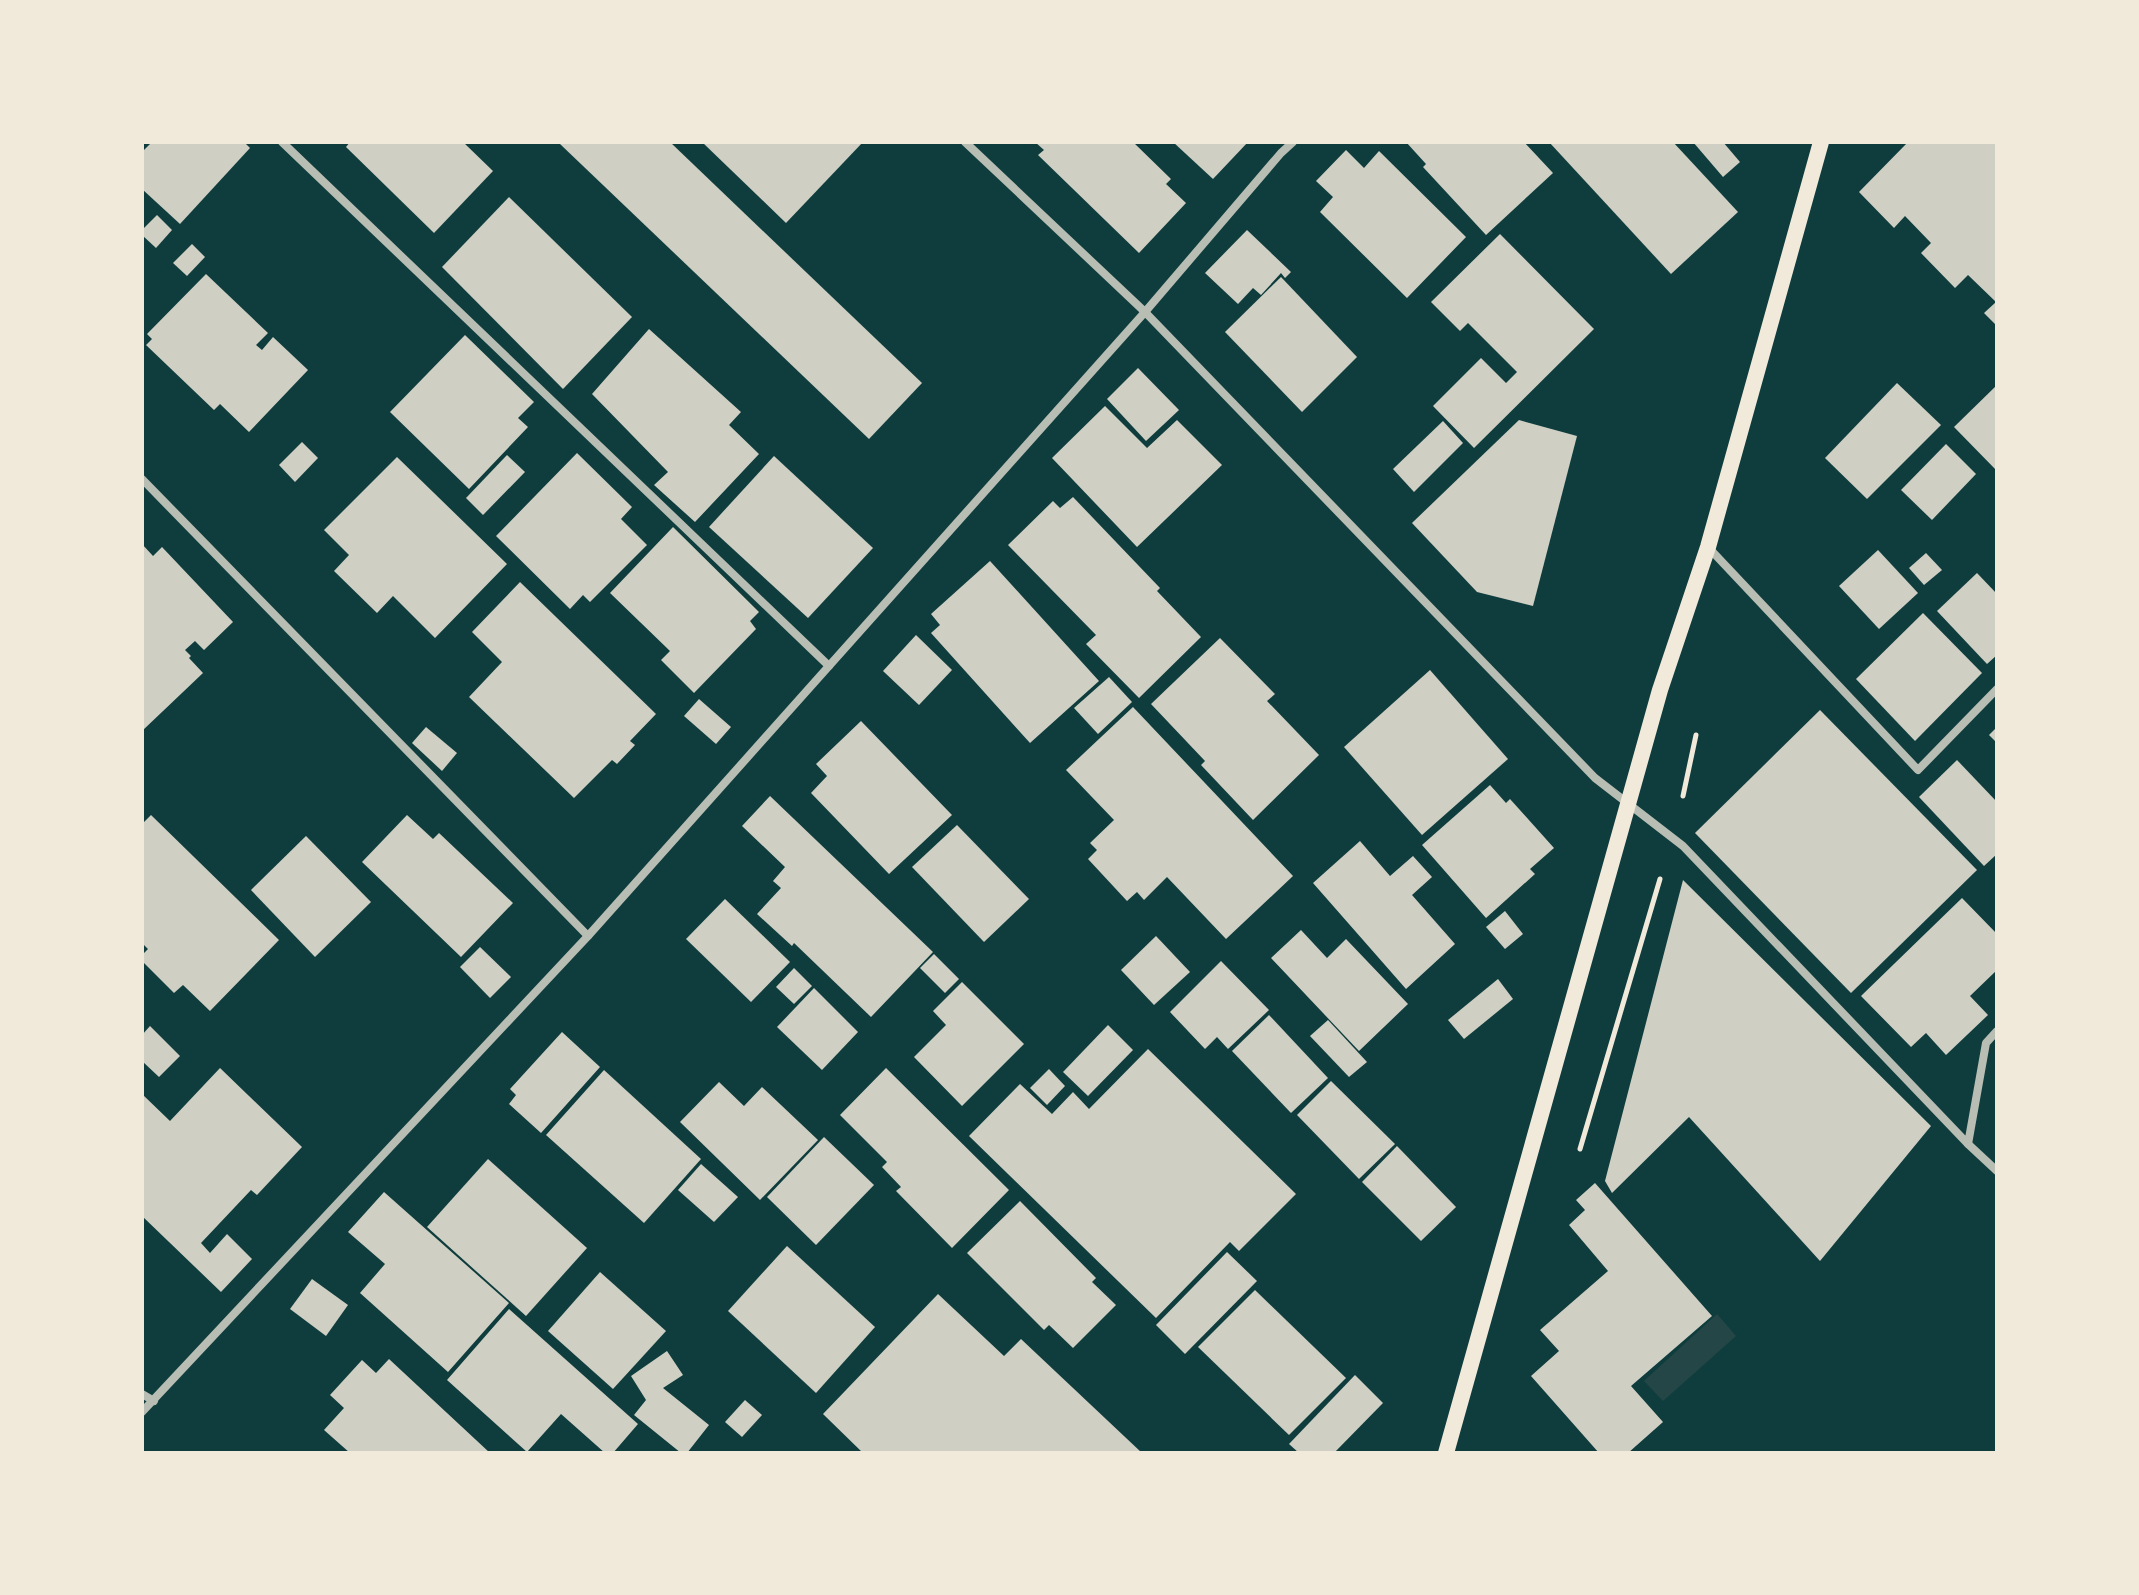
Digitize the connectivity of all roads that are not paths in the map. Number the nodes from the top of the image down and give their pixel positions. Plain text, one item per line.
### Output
1 (282, 142) edge
2 (965, 142) edge
3 (1293, 142) edge
4 (1821, 142) edge
5 (1145, 312) junction
6 (142, 479) edge
7 (1708, 547) junction
8 (829, 666) junction
9 (1997, 689) edge
10 (1629, 804) junction
11 (588, 936) junction
12 (1997, 1031) edge
13 (1968, 1144) junction
14 (1997, 1171) edge
15 (142, 1394) edge
16 (154, 1401) junction
17 (142, 1412) edge
18 (1446, 1453) edge

1 - 8 street
2 - 5 street
3 - 5 street
4 - 7 main road
5 - 8 street
5 - 10 street
6 - 11 street
7 - 9 street
7 - 10 main road
8 - 11 street
10 - 13 street
10 - 18 main road
11 - 16 street
12 - 13 street
13 - 14 street
15 - 16 street
16 - 17 street

